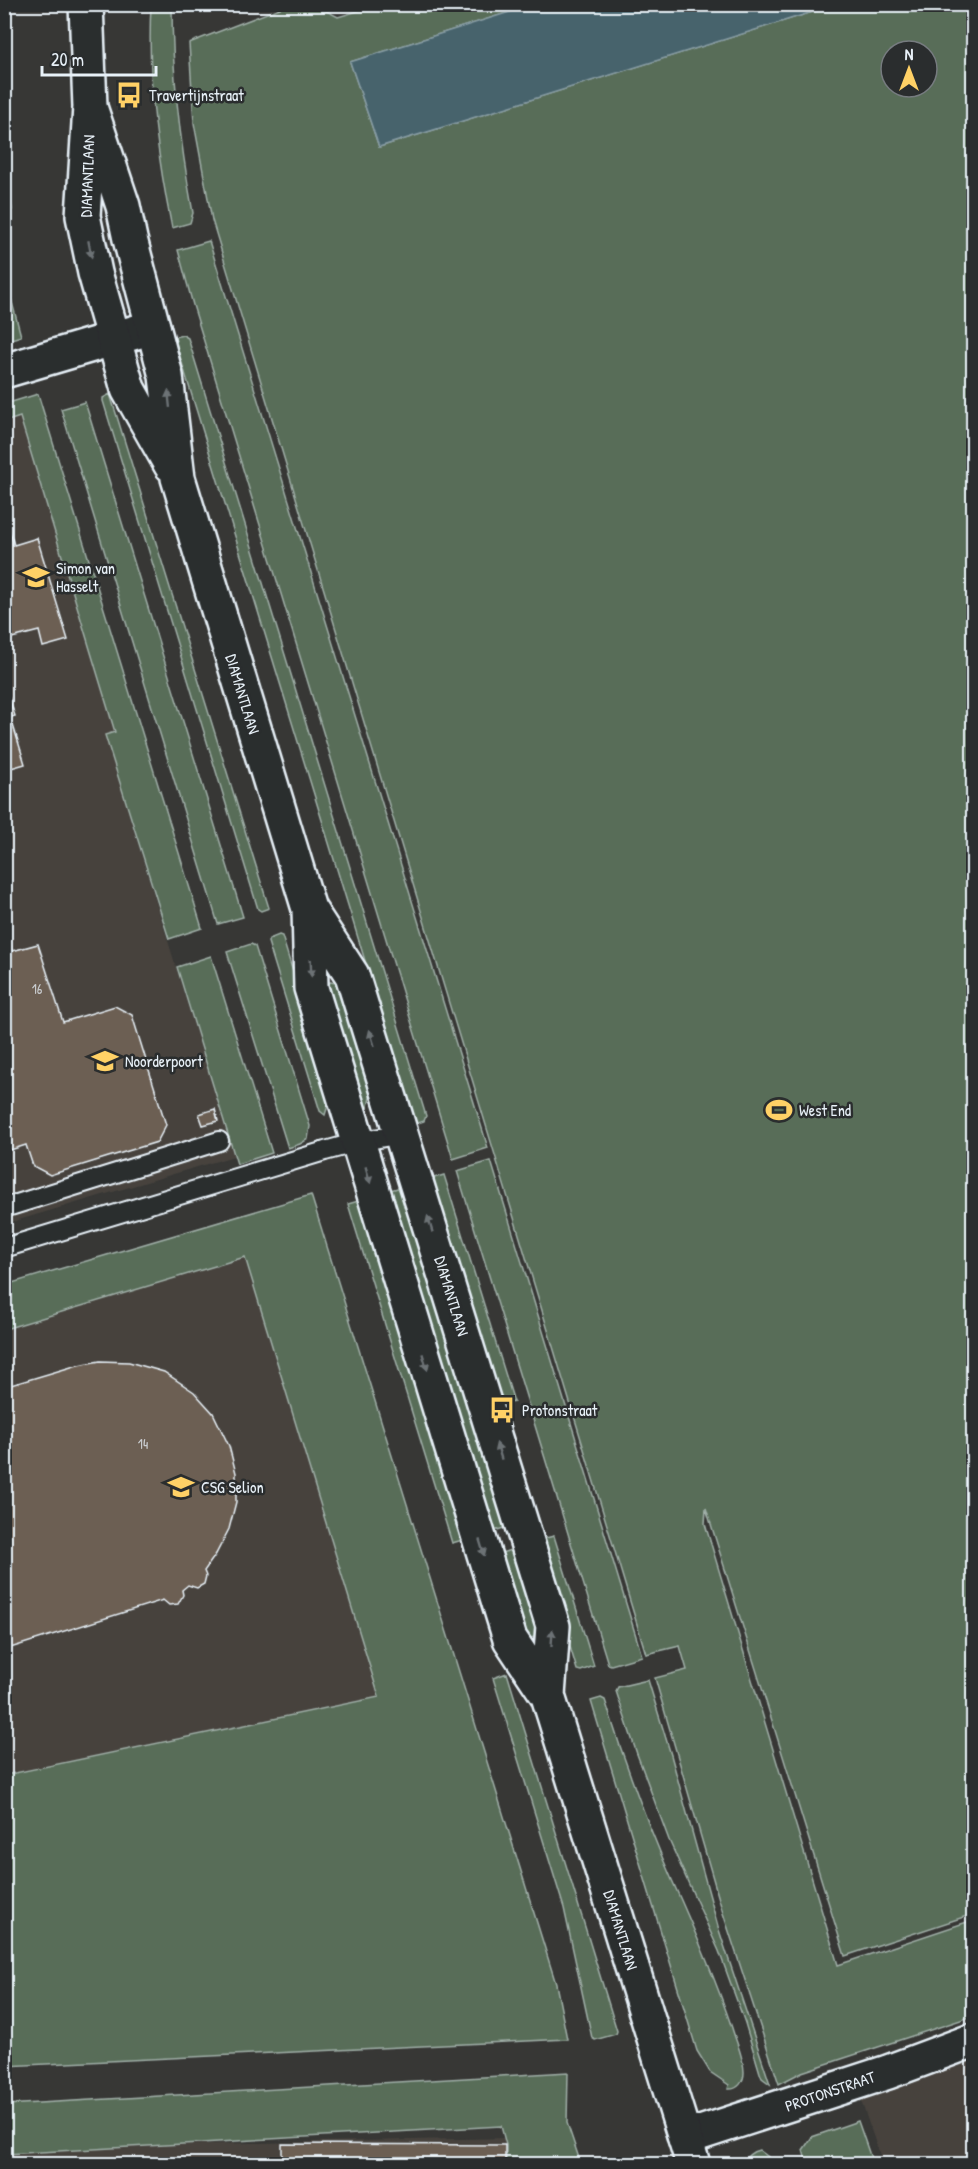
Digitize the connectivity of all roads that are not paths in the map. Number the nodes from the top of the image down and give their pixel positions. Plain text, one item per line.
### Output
1 (86, 4) edge
2 (90, 107) junction
3 (153, 327) junction
4 (113, 339) junction
5 (4, 371) edge
6 (178, 478) junction
7 (309, 909) junction
8 (401, 1134) junction
9 (219, 1141) dead end
10 (358, 1142) junction
11 (4, 1208) edge
12 (4, 1248) edge
13 (548, 1696) junction
14 (974, 2040) edge
15 (689, 2151) edge

1 - 2 street, DIAMANTLAAN
2 - 3 street, DIAMANTLAAN
2 -> 4 street, DIAMANTLAAN
3 - 4 street
6 -> 3 street, DIAMANTLAAN
4 - 5 street
4 - 6 street, DIAMANTLAAN
6 - 7 street, DIAMANTLAAN
8 -> 7 street, DIAMANTLAAN
7 -> 10 street, DIAMANTLAAN
8 - 10 lane
13 -> 8 street, DIAMANTLAAN
9 - 11 lane
10 - 12 lane
10 -> 13 street, DIAMANTLAAN
13 - 15 street, DIAMANTLAAN
14 - 15 street, PROTONSTRAAT

